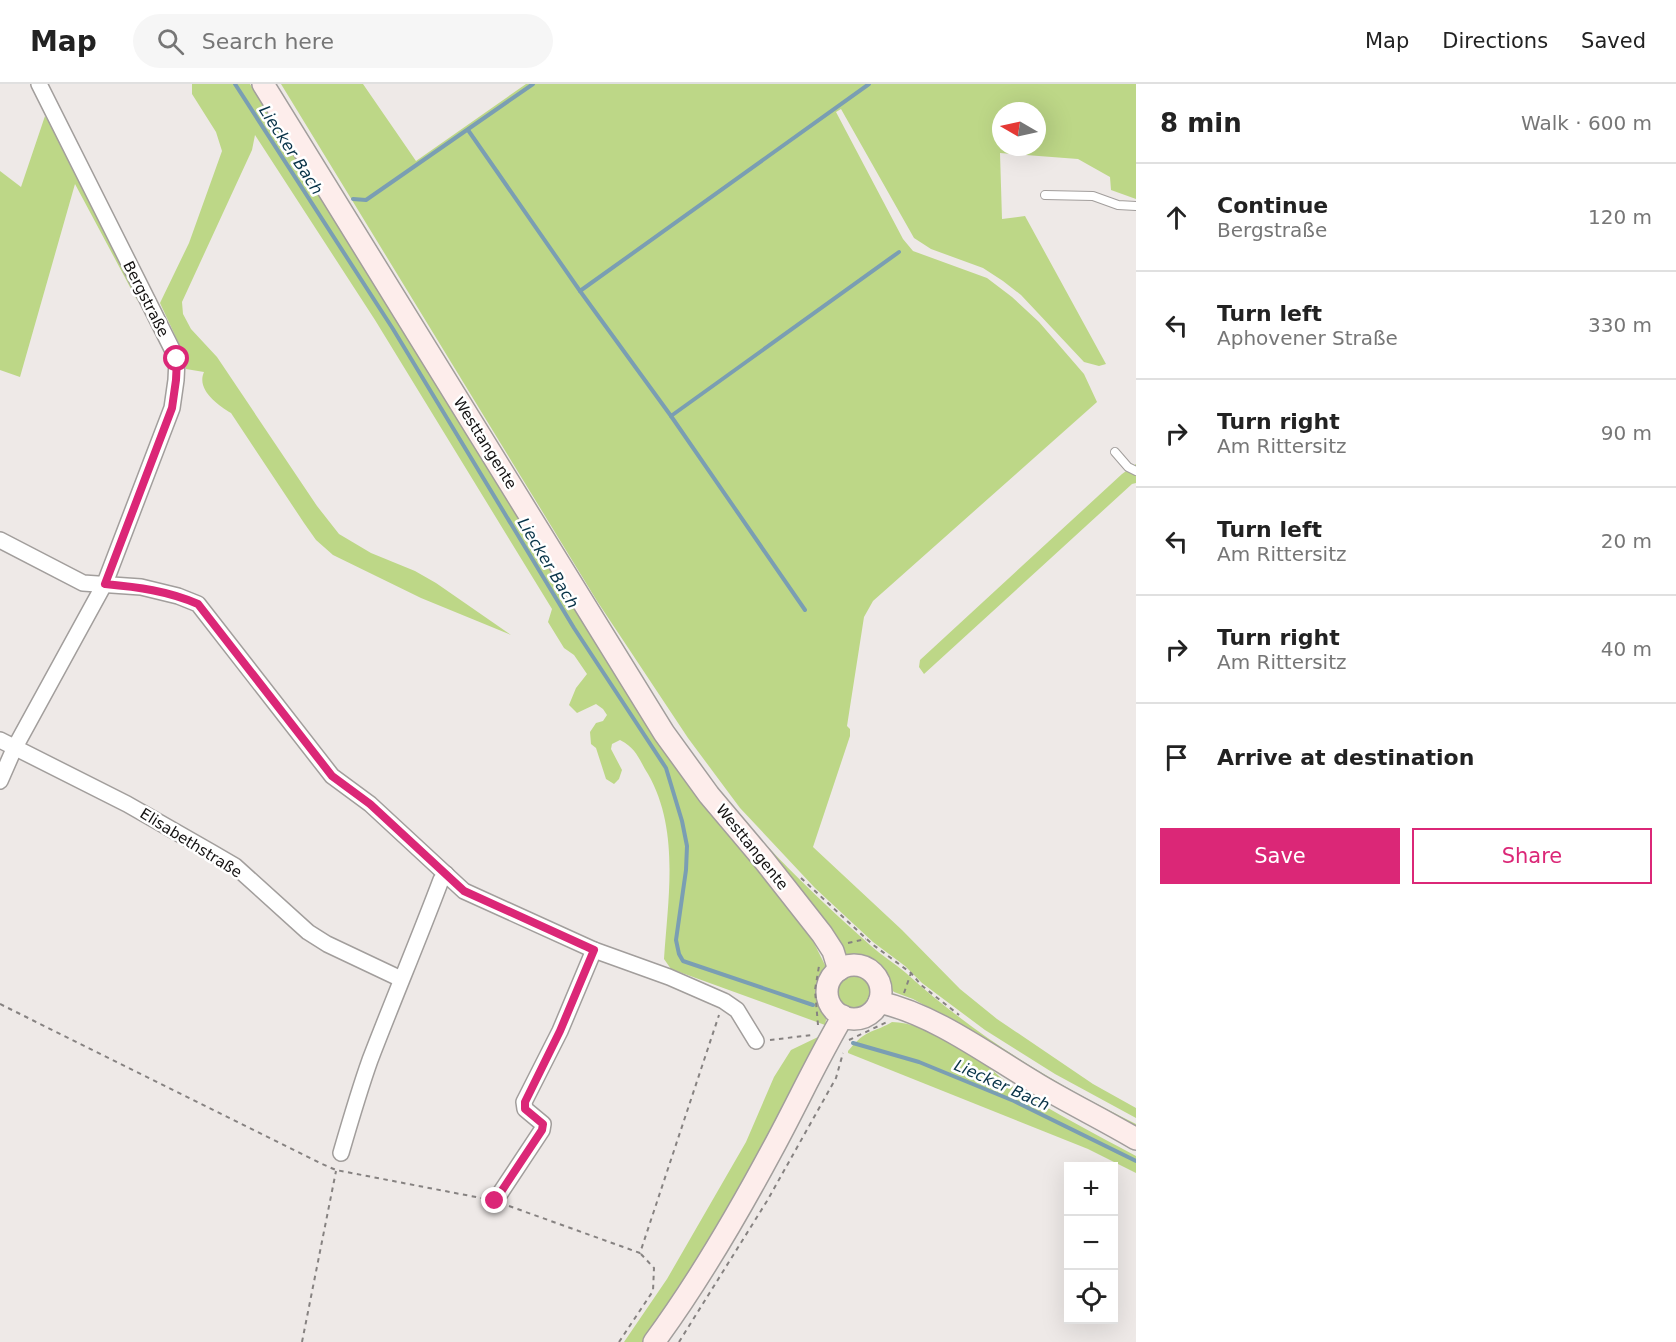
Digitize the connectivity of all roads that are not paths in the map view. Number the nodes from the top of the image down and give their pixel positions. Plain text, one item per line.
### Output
1 (39, 84) edge
2 (263, 84) edge
3 (1045, 195) dead end
4 (1136, 206) edge
5 (1115, 452) dead end
6 (1136, 471) edge
7 (0, 540) edge
8 (105, 584) junction
9 (0, 740) edge
10 (14, 749) junction
11 (0, 780) edge
12 (446, 874) junction
13 (594, 950) junction
14 (836, 961) junction
15 (402, 979) junction
16 (889, 1004) junction
17 (841, 1030) junction
18 (756, 1041) road end
19 (1136, 1138) edge
20 (340, 1153) road end
21 (495, 1201) road end
22 (654, 1342) edge

1 - 8 street, Bergstraße
2 - 14 main road, Westtangente
3 - 4 lane
5 - 6 lane
7 - 8 street
8 - 10 street, Bergstraße
8 - 12 street
9 - 10 street, Elisabethstraße
10 - 11 street, Bergstraße
10 - 15 street, Elisabethstraße
12 - 13 street
12 - 15 street
13 - 18 street
13 - 21 street
14 - 16 main road
14 - 17 main road
15 - 20 street
16 - 17 main road
16 - 19 main road
17 - 22 main road

